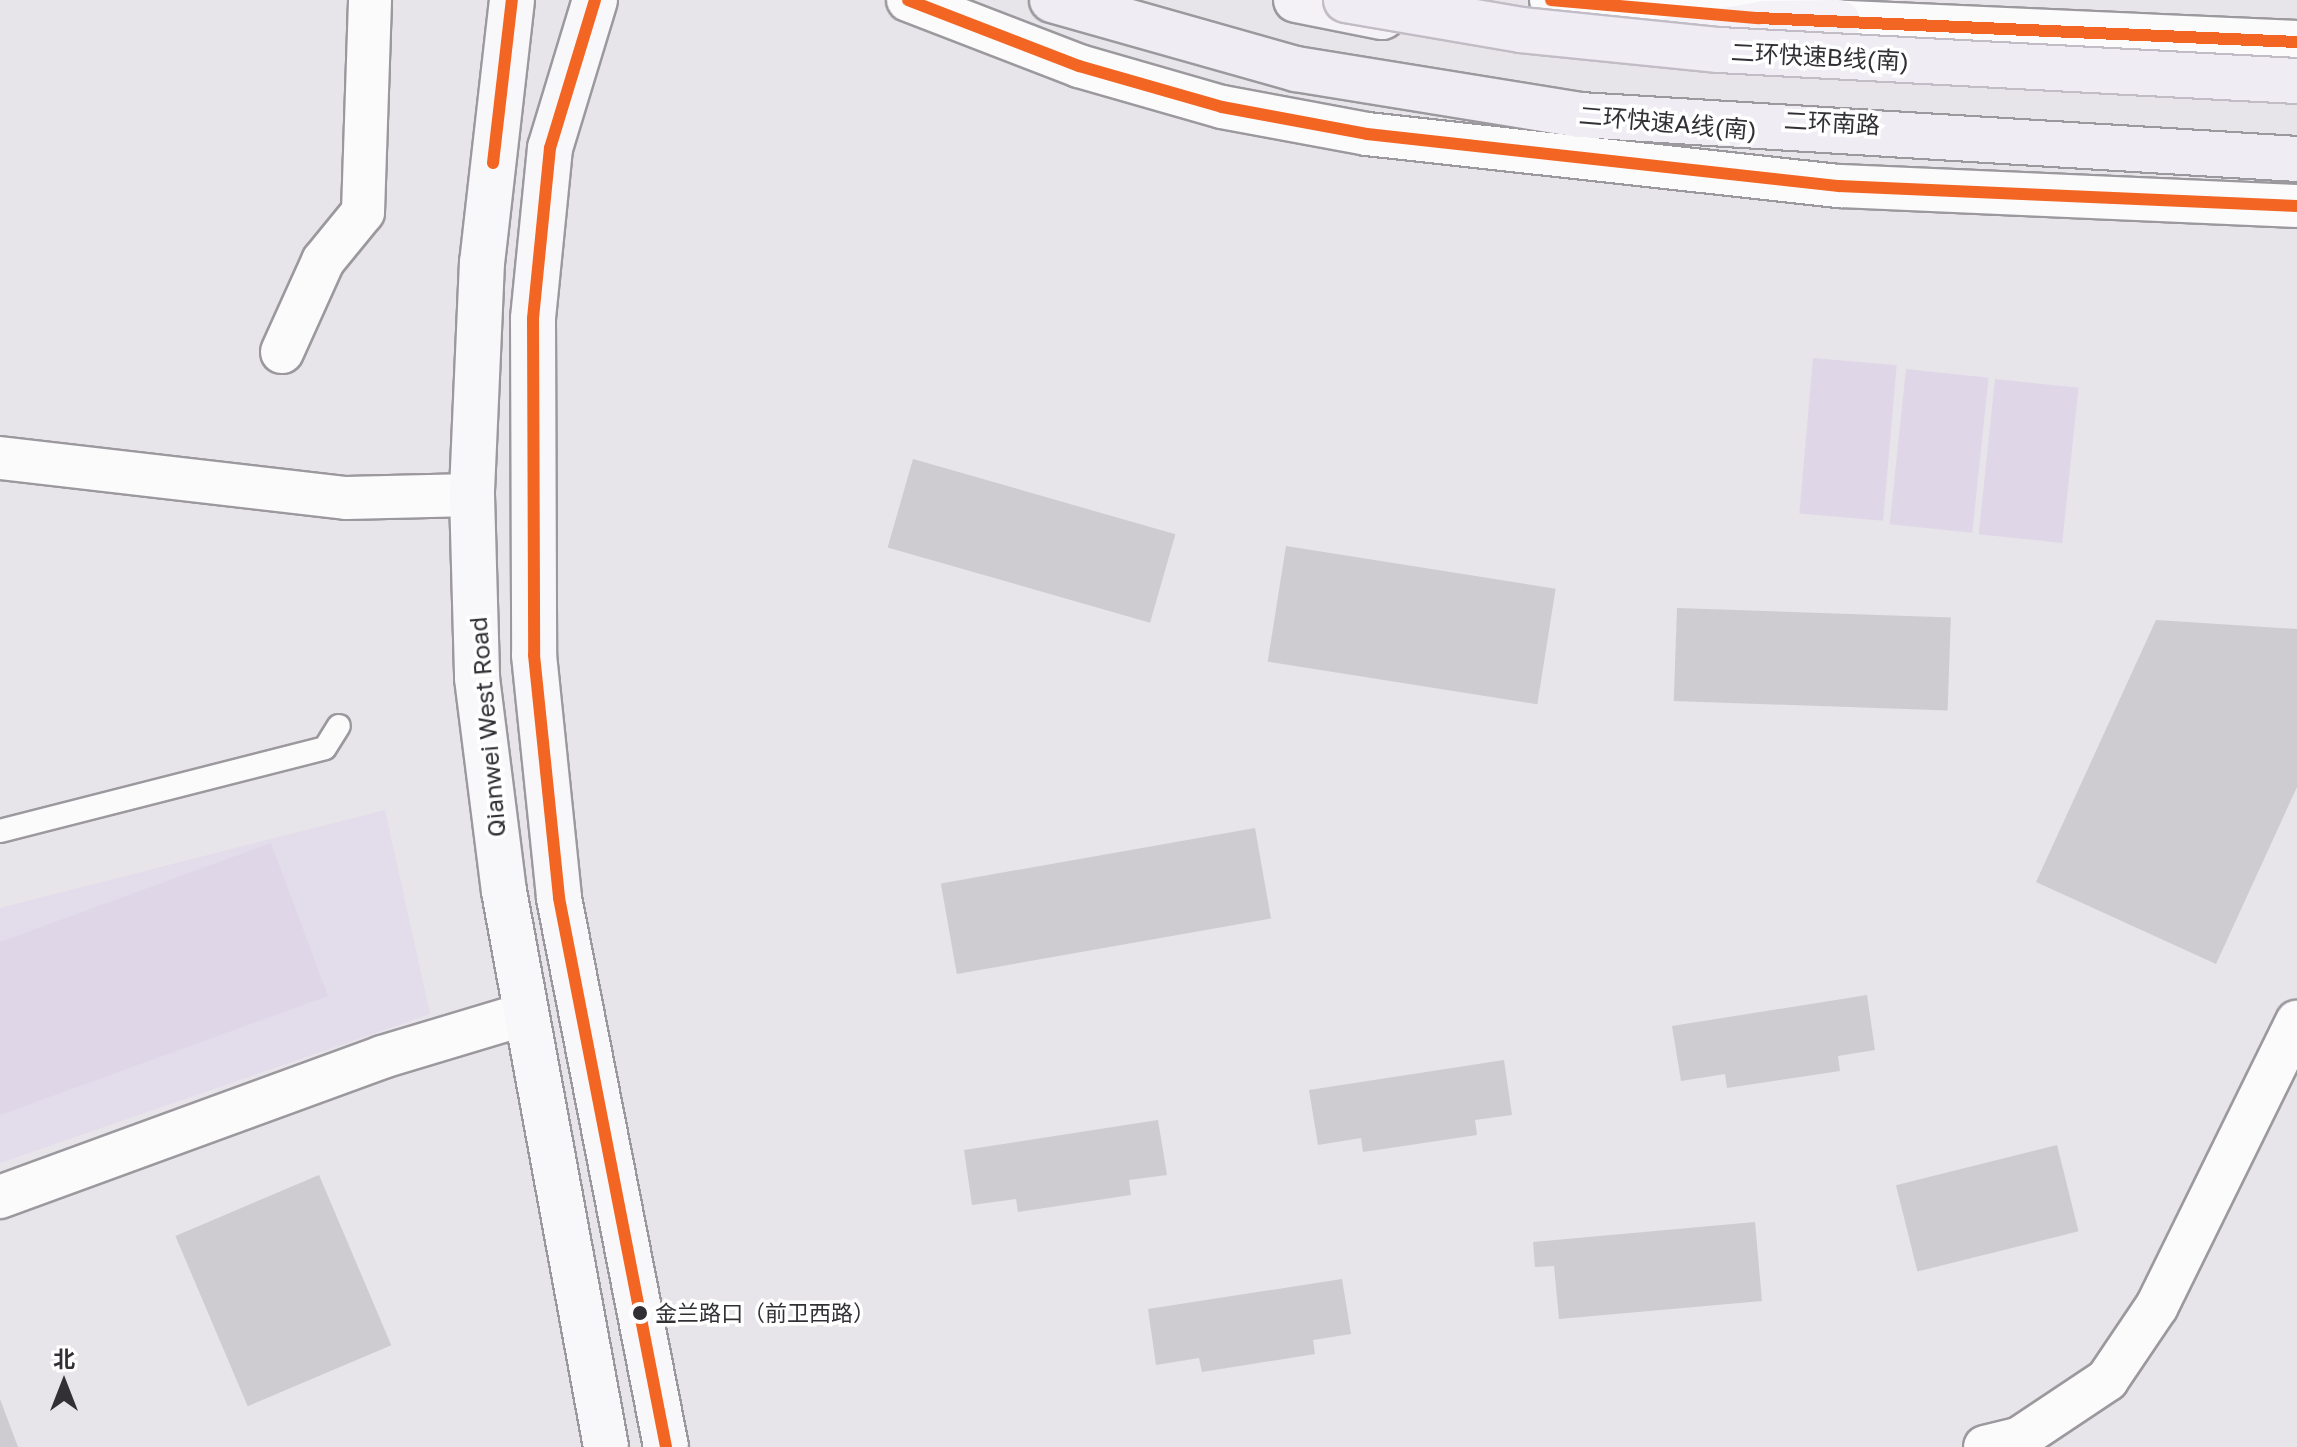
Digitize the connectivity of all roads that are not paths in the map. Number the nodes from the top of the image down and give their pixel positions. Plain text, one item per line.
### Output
1 (370, 0) edge
2 (512, 0) edge
3 (595, 0) edge
4 (908, 0) edge
5 (1052, 0) edge
6 (1090, 0) edge
7 (1296, 0) edge
8 (1346, 0) edge
9 (1551, 0) edge
10 (1838, 22) junction
11 (1520, 40) junction
12 (2297, 42) edge
13 (2297, 81) edge
14 (2297, 92) edge
15 (2297, 147) edge
16 (2297, 159) edge
17 (2297, 206) edge
18 (282, 352) dead end
19 (0, 458) edge
20 (472, 495) junction
21 (339, 726) dead end
22 (0, 831) edge
23 (525, 1014) junction
24 (2297, 1022) edge
25 (0, 1197) edge
26 (2010, 1444) edge
27 (606, 1447) edge
28 (666, 1447) edge

1 - 18 street
2 - 20 main road, Qianwei West Road
3 - 28 main road
4 - 17 street
5 - 16 highway, 二环快速A线(南)
6 - 15 main road, 二环南路
7 - 11 main road
8 - 13 highway, 二环快速B线(南), bridge
9 - 10 street
10 - 11 main road
10 - 12 street
11 - 14 main road
19 - 20 street
20 - 23 main road, Qianwei West Road
21 - 22 lane
23 - 25 street
23 - 27 main road, Qianwei West Road
24 - 26 street

